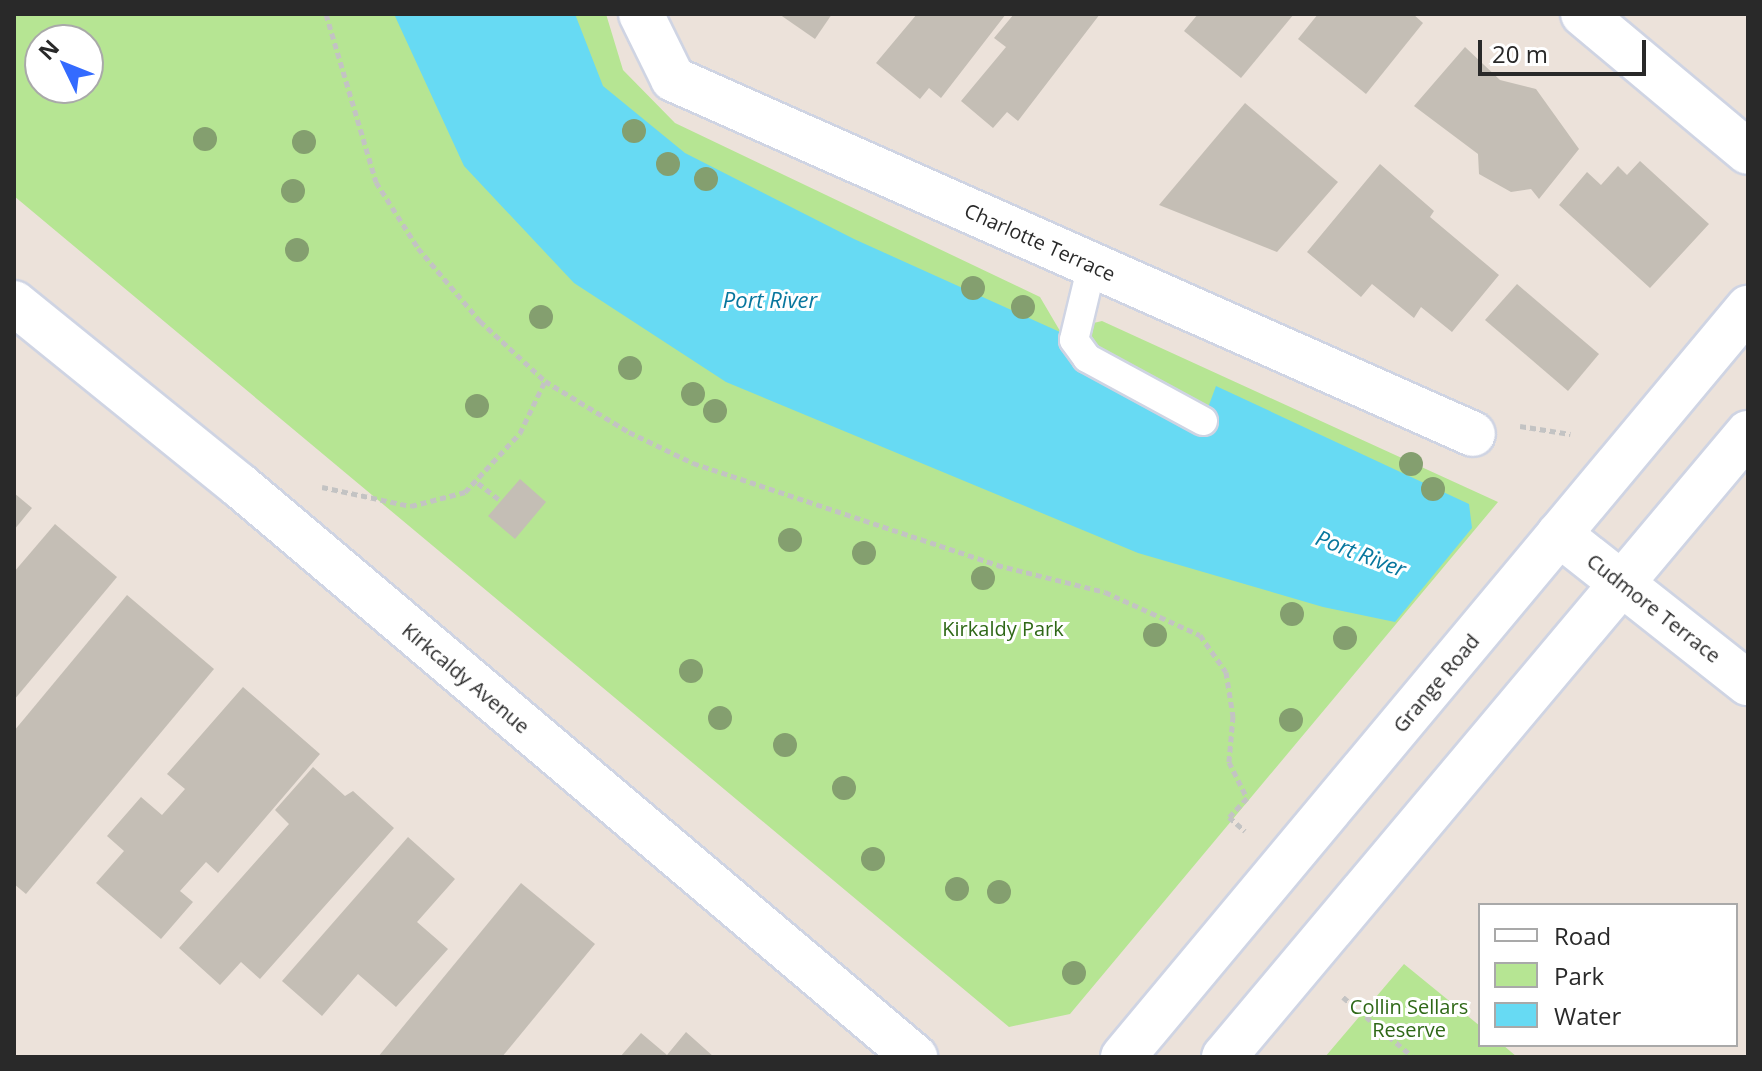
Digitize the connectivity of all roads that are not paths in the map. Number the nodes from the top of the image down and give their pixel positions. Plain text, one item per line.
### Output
1 (641, 14) edge
2 (1583, 14) edge
3 (1748, 152) edge
4 (1092, 265) junction
5 (14, 303) edge
6 (1748, 308) edge
7 (1203, 421) dead end
8 (1748, 433) edge
9 (1473, 434) dead end
10 (1559, 534) junction
11 (1620, 582) junction
12 (1748, 683) edge
13 (915, 1057) edge
14 (1123, 1057) edge
15 (1224, 1057) edge

1 - 4 street, Charlotte Terrace
2 - 3 street
4 - 7 lane
4 - 9 street, Charlotte Terrace
5 - 13 street, Kirkcaldy Avenue
6 - 10 street, Grange Road
8 - 11 street
10 - 11 street, Cudmore Terrace
10 - 14 street, Grange Road
11 - 12 street, Cudmore Terrace
11 - 15 street

